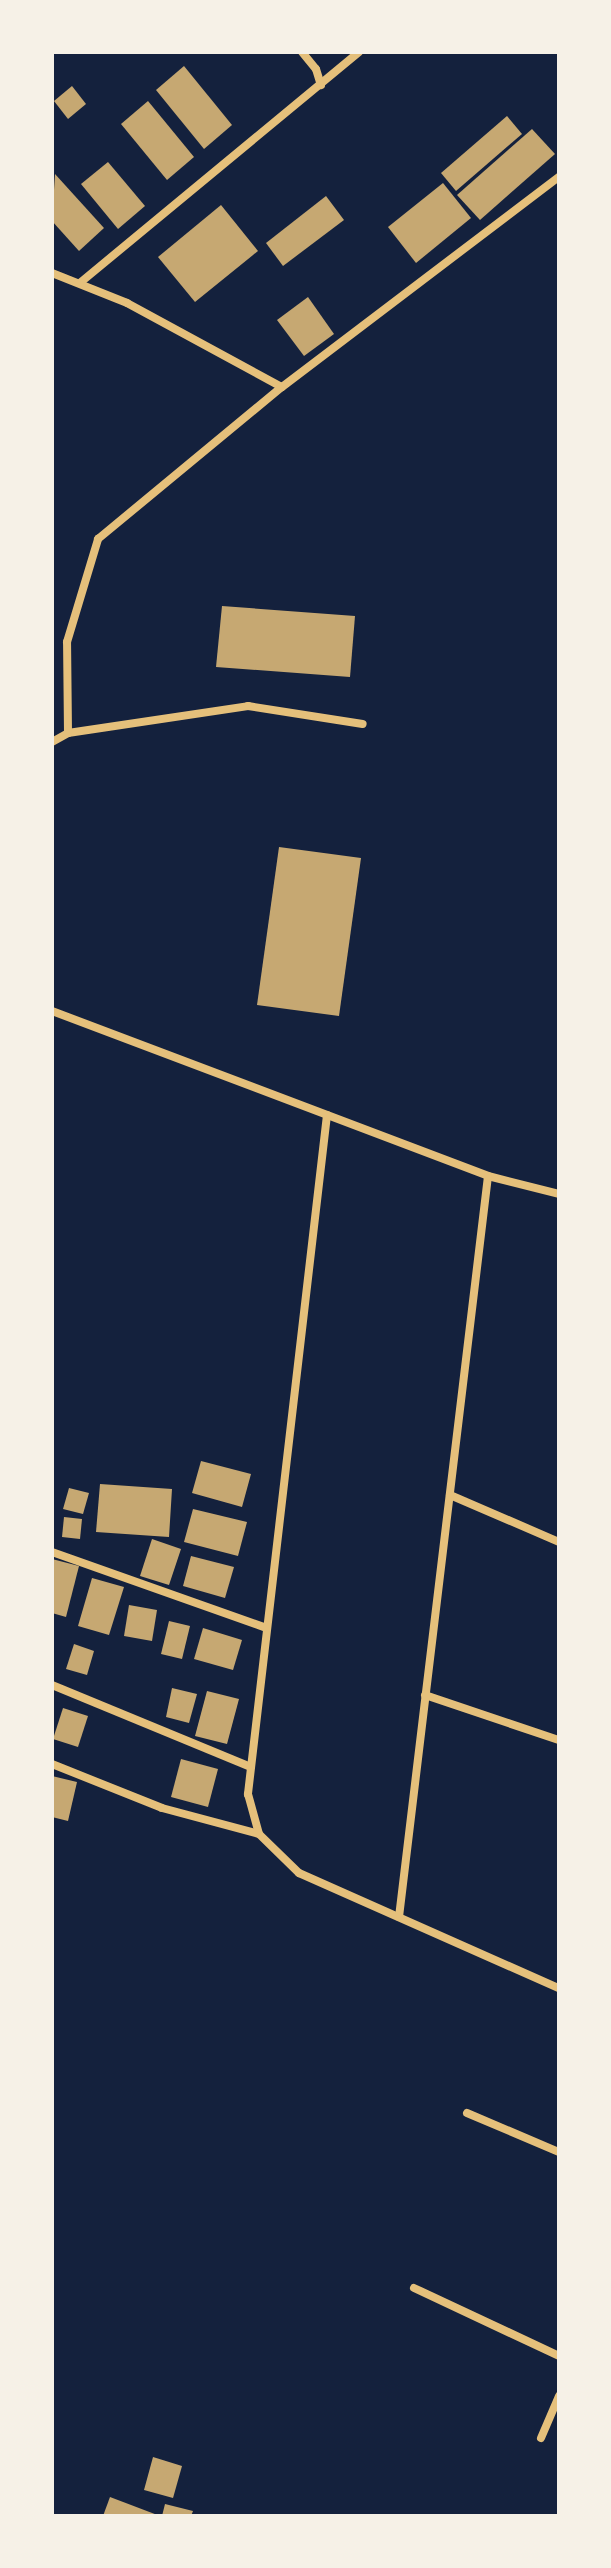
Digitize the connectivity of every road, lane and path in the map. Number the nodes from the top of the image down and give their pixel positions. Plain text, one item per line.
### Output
1 (302, 52) edge
2 (359, 52) edge
3 (321, 85) junction
4 (559, 177) edge
5 (52, 273) edge
6 (81, 282) junction
7 (282, 387) junction
8 (363, 724) dead end
9 (68, 733) junction
10 (52, 742) edge
11 (52, 1011) edge
12 (327, 1115) junction
13 (488, 1176) junction
14 (559, 1194) edge
15 (450, 1495) junction
16 (559, 1542) edge
17 (52, 1552) edge
18 (267, 1628) junction
19 (52, 1685) edge
20 (425, 1695) junction
21 (559, 1740) edge
22 (52, 1764) edge
23 (251, 1767) junction
24 (259, 1834) junction
25 (399, 1917) junction
26 (559, 1988) edge
27 (467, 2113) dead end
28 (559, 2152) edge
29 (414, 2288) dead end
30 (559, 2356) edge
31 (559, 2396) edge
32 (541, 2438) dead end

1 - 3 street
2 - 3 street
3 - 6 street
4 - 7 street
5 - 6 street
6 - 7 street
7 - 9 street
8 - 9 street
9 - 10 street
11 - 12 street
12 - 13 street
12 - 18 street
13 - 14 street
13 - 15 street
15 - 16 street
15 - 20 street
17 - 18 street
18 - 23 street
19 - 23 street
20 - 21 street
20 - 25 street
22 - 24 street
23 - 24 street
24 - 25 street
25 - 26 street
27 - 28 street
29 - 30 street
31 - 32 street

